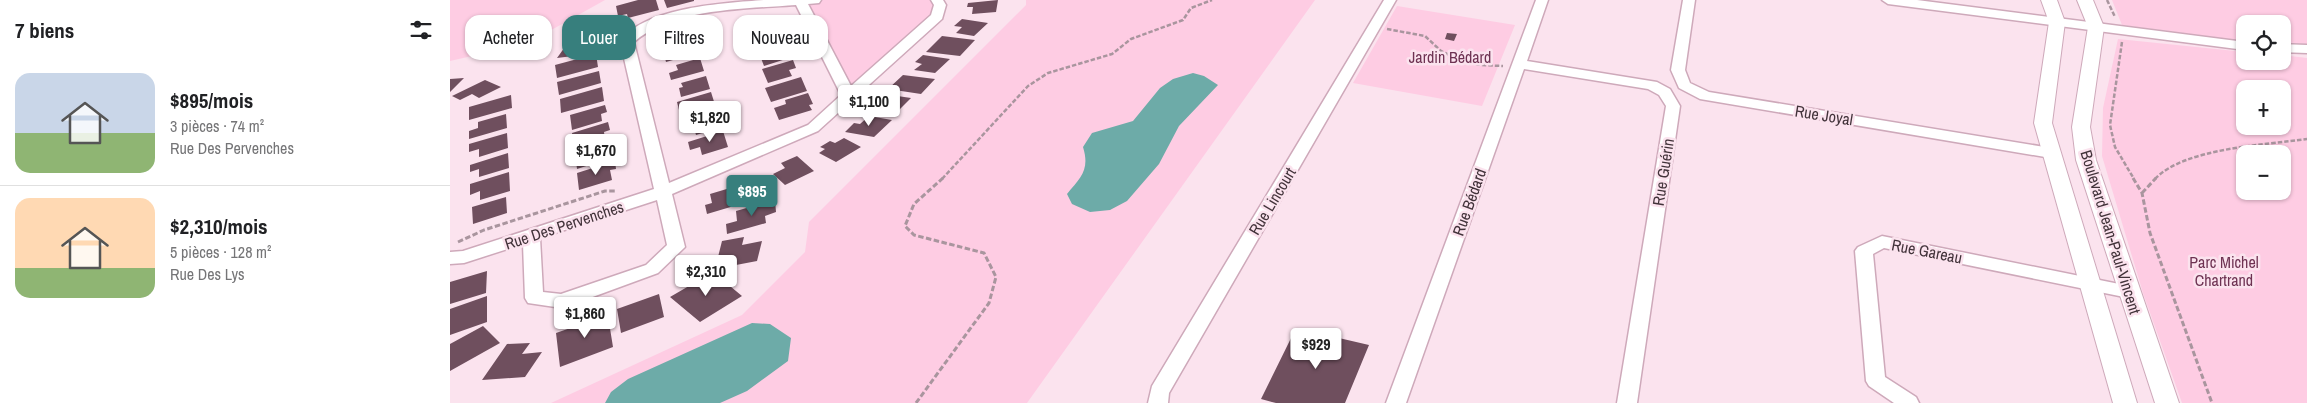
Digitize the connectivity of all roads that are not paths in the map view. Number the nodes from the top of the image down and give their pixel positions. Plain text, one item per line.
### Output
1 (815, 0) edge
2 (937, 0) edge
3 (1390, 0) edge
4 (1542, 0) edge
5 (1689, 0) edge
6 (1888, 0) edge
7 (2049, 0) edge
8 (2084, 0) edge
9 (800, 1) edge
10 (2057, 22) junction
11 (2096, 27) junction
12 (2236, 45) edge
13 (2291, 48) edge
14 (2307, 49) edge
15 (1518, 64) junction
16 (849, 96) junction
17 (2051, 153) junction
18 (663, 192) junction
19 (531, 235) junction
20 (457, 257) edge
21 (2089, 284) junction
22 (2129, 292) junction
23 (1158, 403) edge
24 (1396, 403) edge
25 (1627, 403) edge
26 (1909, 403) edge
27 (2125, 403) edge
28 (2167, 403) edge

1 - 9 street
2 - 16 street, Rue Des Pervenches
3 - 23 street, Rue Lincourt
4 - 15 street, Rue Bédard
5 - 17 street, Rue Joyal
6 - 10 street
7 - 10 street
8 - 11 street
9 - 16 street
9 - 18 street
10 - 11 street
10 - 17 street
11 - 12 street
11 - 22 street, Boulevard Jean-Paul-Vincent
13 - 14 street
15 - 24 street, Rue Bédard
15 - 25 street, Rue Guérin
16 - 18 street, Rue Des Pervenches
17 - 21 street
18 - 19 street, Rue Des Pervenches
18 - 19 street
19 - 20 street, Rue Des Pervenches
21 - 22 street, Rue Gareau
21 - 26 street, Rue Gareau
21 - 27 street
22 - 28 street, Boulevard Jean-Paul-Vincent

